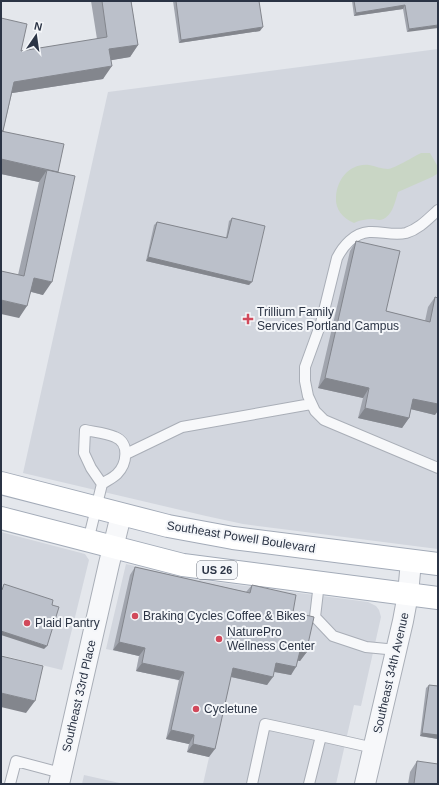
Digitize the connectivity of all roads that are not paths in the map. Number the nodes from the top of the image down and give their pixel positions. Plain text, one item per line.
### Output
1 (438, 210) edge
2 (311, 404) junction
3 (126, 454) junction
4 (438, 468) edge
5 (1, 483) edge
6 (102, 484) junction
7 (96, 508) junction
8 (122, 515) junction
9 (1, 518) edge
10 (88, 541) junction
11 (113, 547) junction
12 (411, 561) junction
13 (438, 564) edge
14 (319, 583) junction
15 (408, 594) junction
16 (438, 598) edge
17 (396, 650) junction
18 (321, 736) junction
19 (374, 748) junction
20 (60, 778) edge
21 (10, 784) edge
22 (252, 784) edge
23 (309, 784) edge
24 (365, 784) edge

1 - 2 lane
2 - 3 lane
2 - 4 lane
3 - 6 lane
3 - 6 lane
5 - 7 main road, Southeast Powell Boulevard
6 - 7 lane
7 - 8 main road, Southeast Powell Boulevard
7 - 10 lane
8 - 11 street, Southeast 33rd Place
8 - 12 main road, Southeast Powell Boulevard
9 - 10 main road, US 26
10 - 11 main road, US 26
11 - 14 main road, US 26
11 - 20 street, Southeast 33rd Place
12 - 13 main road, Southeast Powell Boulevard
12 - 15 street, Southeast 34th Avenue
14 - 15 main road, US 26
14 - 17 lane
15 - 16 main road, US 26
15 - 17 street, Southeast 34th Avenue
17 - 19 street, Southeast 34th Avenue
18 - 19 lane
18 - 22 lane
18 - 23 lane
19 - 24 street, Southeast 34th Avenue
20 - 21 lane

